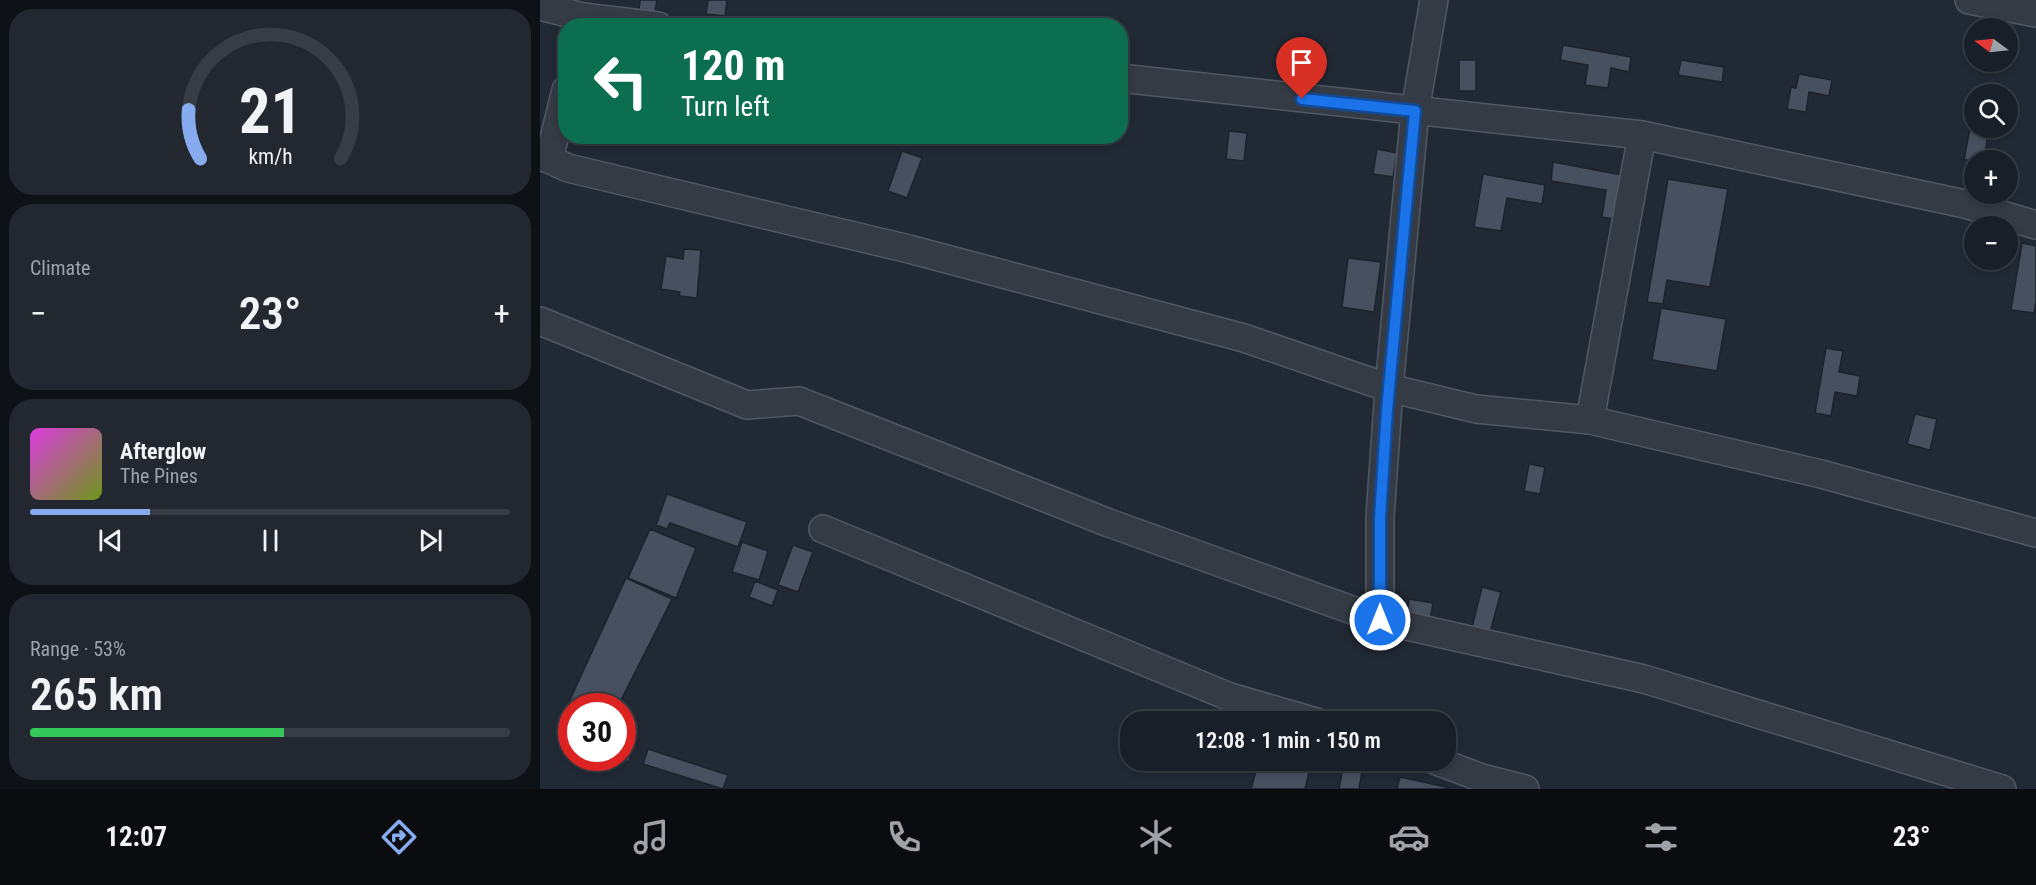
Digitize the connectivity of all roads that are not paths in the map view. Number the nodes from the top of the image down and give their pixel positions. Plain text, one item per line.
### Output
1 (1434, 0) edge
2 (1969, 0) edge
3 (540, 6) edge
4 (2036, 13) edge
5 (582, 14) edge
6 (607, 18) edge
7 (1128, 79) edge
8 (1415, 111) junction
9 (558, 116) edge
10 (1641, 135) junction
11 (545, 158) edge
12 (2036, 225) edge
13 (540, 321) edge
14 (1389, 388) junction
15 (1590, 420) junction
16 (823, 529) dead end
17 (2036, 533) edge
18 (1380, 620) junction
19 (1278, 711) edge
20 (1456, 768) edge
21 (1525, 789) edge
22 (2002, 789) edge

1 - 8 street
2 - 4 street
3 - 5 street
5 - 6 street
7 - 8 street
8 - 10 street
8 - 14 street
9 - 11 street
10 - 12 street
10 - 15 street
11 - 14 street
13 - 18 street
14 - 15 street
14 - 18 street
15 - 17 street
16 - 19 street
18 - 22 street
20 - 21 street

